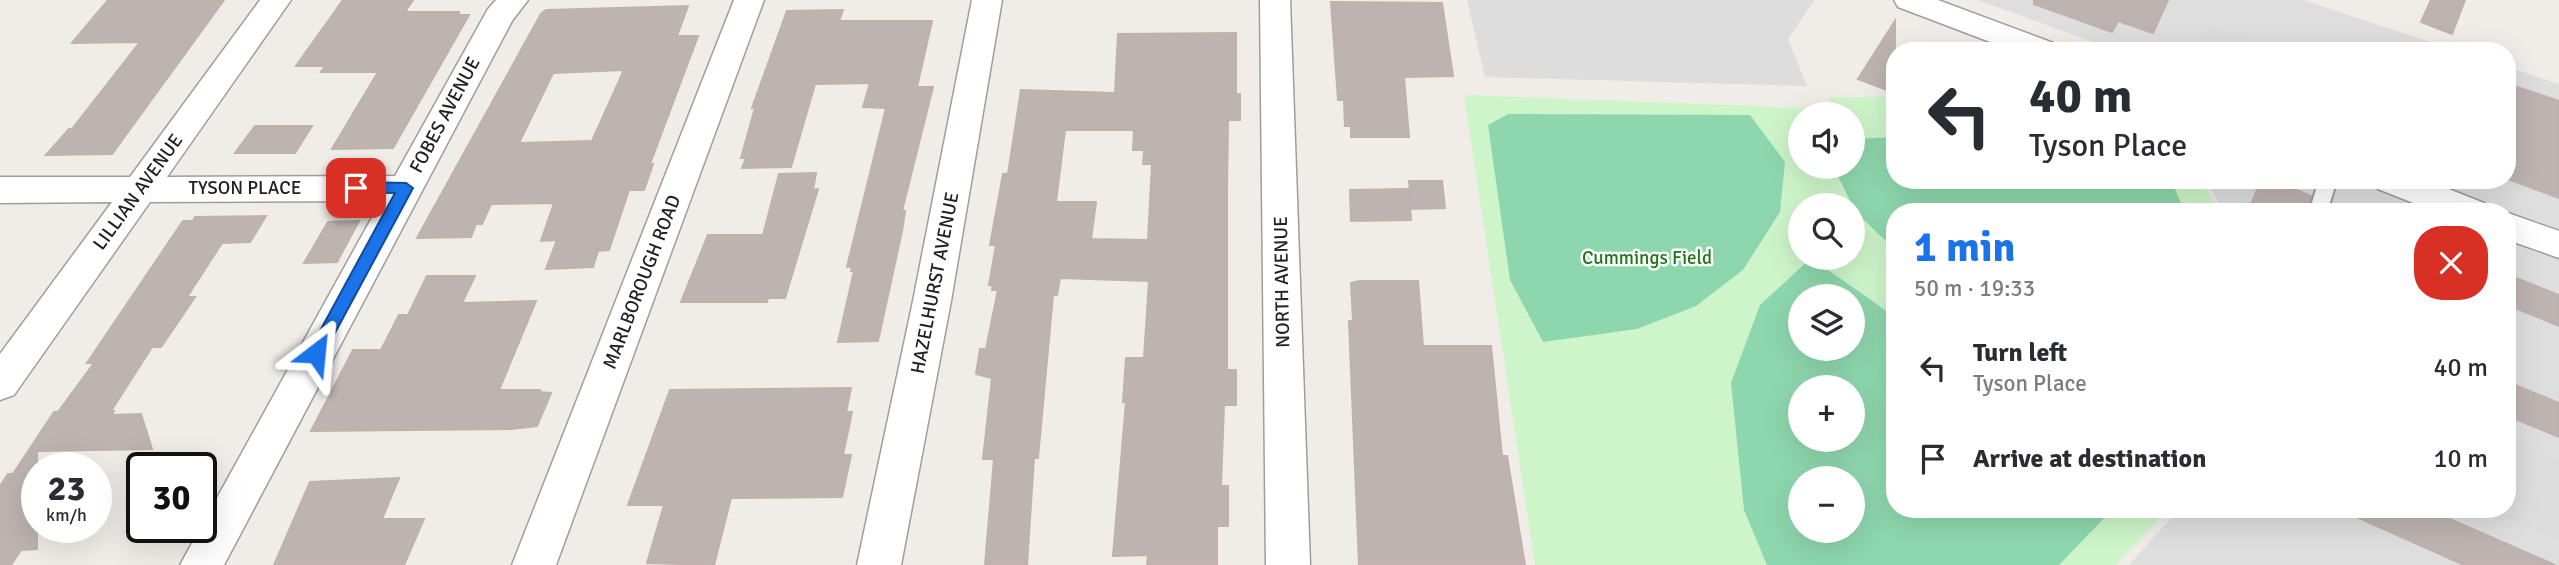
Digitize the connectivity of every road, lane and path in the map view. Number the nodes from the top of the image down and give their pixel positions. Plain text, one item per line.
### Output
1 (276, 0) edge
2 (513, 0) edge
3 (749, 0) edge
4 (987, 0) edge
5 (1275, 0) edge
6 (1909, 0) edge
7 (2021, 42) edge
8 (140, 188) junction
9 (406, 188) junction
10 (2413, 189) edge
11 (0, 190) edge
12 (2449, 203) edge
13 (2516, 229) edge
14 (2559, 245) edge
15 (0, 384) edge
16 (202, 565) edge
17 (534, 565) edge
18 (879, 565) edge
19 (1288, 565) edge

1 - 8 street, LILLIAN AVENUE
2 - 9 street, FOBES AVENUE
3 - 17 street, MARLBOROUGH ROAD
4 - 18 street, HAZELHURST AVENUE
5 - 19 street, NORTH AVENUE
6 - 7 street
8 - 9 street, TYSON PLACE
8 - 11 street, TYSON PLACE
8 - 15 street, LILLIAN AVENUE
9 - 16 street, FOBES AVENUE
10 - 12 street
13 - 14 street

